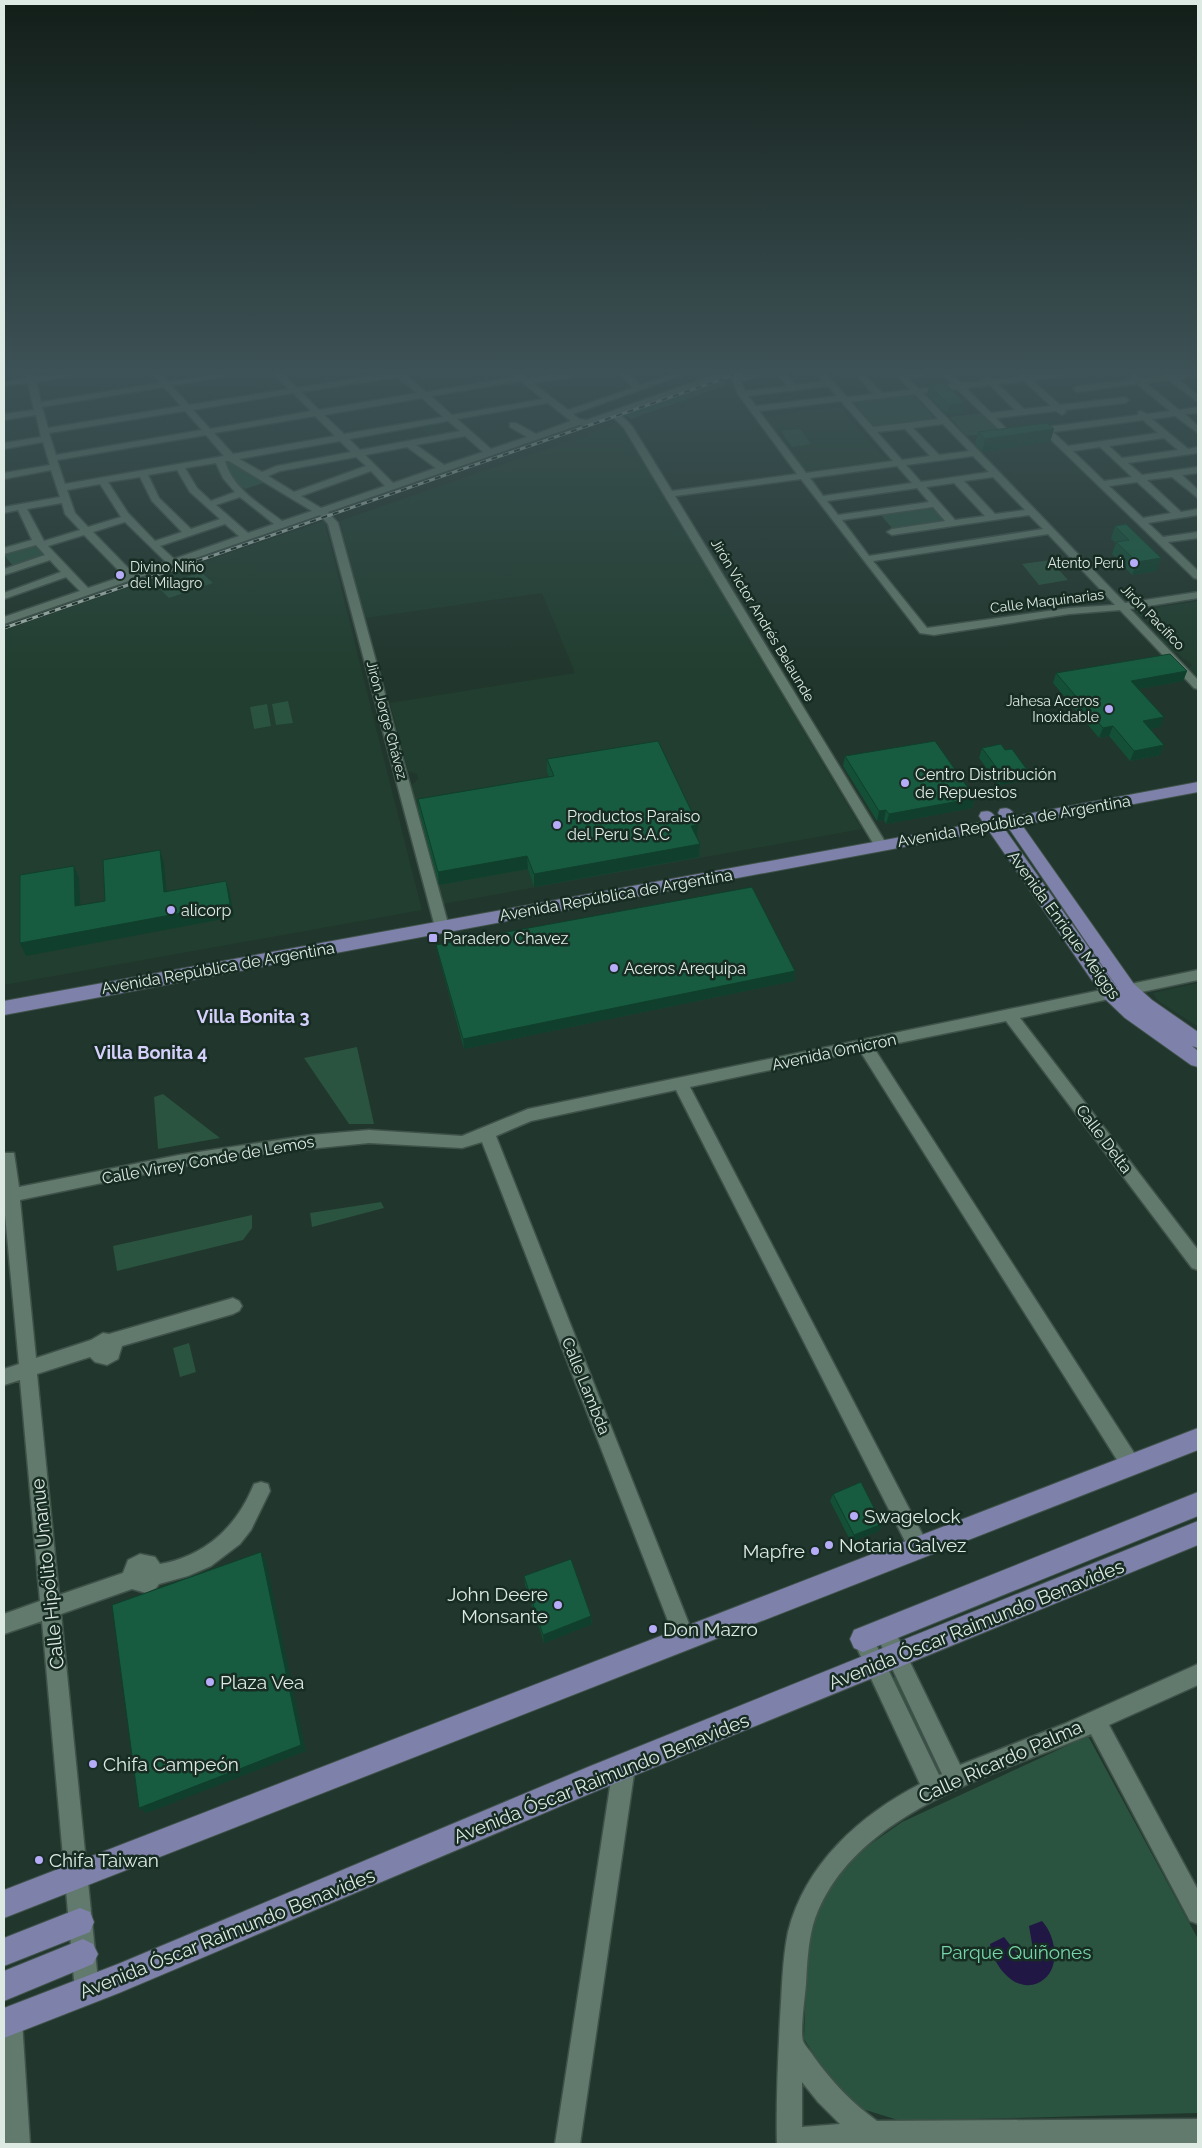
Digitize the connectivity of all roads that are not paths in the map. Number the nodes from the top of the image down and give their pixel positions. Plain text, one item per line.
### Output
1 (57, 474) edge
2 (142, 474) edge
3 (143, 474) edge
4 (184, 474) edge
5 (224, 474) edge
6 (258, 474) edge
7 (265, 474) edge
8 (352, 474) edge
9 (380, 474) edge
10 (428, 474) edge
11 (658, 474) edge
12 (816, 474) edge
13 (910, 474) edge
14 (994, 474) edge
15 (996, 474) edge
16 (1092, 474) edge
17 (1135, 474) edge
18 (1173, 474) edge
19 (1175, 474) edge
20 (261, 476) junction
21 (803, 476) junction
22 (1139, 478) junction
23 (957, 480) junction
24 (103, 481) junction
25 (271, 482) junction
26 (1102, 484) junction
27 (919, 485) junction
28 (392, 487) junction
29 (61, 488) junction
30 (248, 490) junction
31 (860, 493) junction
32 (670, 494) junction
33 (1198, 494) edge
34 (293, 495) junction
35 (65, 499) junction
36 (821, 499) junction
37 (210, 504) junction
38 (935, 504) junction
39 (21, 507) junction
40 (4, 510) edge
41 (876, 512) junction
42 (1031, 512) junction
43 (1198, 512) edge
44 (323, 513) junction
45 (1179, 515) junction
46 (992, 517) junction
47 (126, 518) junction
48 (835, 518) junction
49 (227, 520) junction
50 (1140, 521) junction
51 (952, 523) junction
52 (281, 525) junction
53 (85, 531) junction
54 (1050, 532) junction
55 (190, 533) junction
56 (1198, 535) edge
57 (246, 537) junction
58 (938, 537) junction
59 (1161, 540) junction
60 (900, 542) junction
61 (40, 543) junction
62 (154, 545) junction
63 (4, 551) edge
64 (52, 556) junction
65 (4, 559) edge
66 (866, 559) junction
67 (173, 563) junction
68 (8, 570) edge
69 (68, 573) junction
70 (1198, 576) edge
71 (131, 577) junction
72 (87, 592) junction
73 (1198, 595) edge
74 (4, 596) edge
75 (1122, 607) junction
76 (4, 621) edge
77 (1198, 686) edge
78 (1198, 777) edge
79 (1173, 787) junction
80 (1198, 787) edge
81 (1009, 817) junction
82 (990, 821) junction
83 (878, 841) junction
84 (1033, 851) junction
85 (1013, 855) junction
86 (441, 922) junction
87 (1110, 964) junction
88 (1091, 968) junction
89 (1198, 974) edge
90 (1128, 988) junction
91 (1110, 993) junction
92 (4, 998) edge
93 (4, 1008) edge
94 (1009, 1014) junction
95 (1171, 1032) junction
96 (1198, 1041) edge
97 (864, 1045) junction
98 (1198, 1060) edge
99 (680, 1085) junction
100 (480, 1137) junction
101 (8, 1158) dead end
102 (8, 1196) edge
103 (1198, 1263) edge
104 (233, 1306) dead end
105 (28, 1370) junction
106 (4, 1377) edge
107 (1198, 1439) edge
108 (1131, 1465) junction
109 (261, 1491) dead end
110 (1198, 1504) edge
111 (1198, 1532) edge
112 (919, 1548) junction
113 (50, 1608) junction
114 (4, 1624) edge
115 (874, 1634) joint
116 (685, 1639) junction
117 (886, 1660) junction
118 (1198, 1674) edge
119 (1096, 1720) junction
120 (624, 1768) junction
121 (954, 1778) junction
122 (932, 1787) junction
123 (76, 1876) junction
124 (4, 1904) edge
125 (1198, 1913) edge
126 (80, 1922) junction
127 (4, 1952) edge
128 (83, 1954) junction
129 (4, 1986) edge
130 (87, 1990) junction
131 (7, 2022) edge
132 (790, 2043) junction
133 (1198, 2131) edge
134 (873, 2134) junction
135 (789, 2142) edge
136 (18, 2144) edge
137 (566, 2144) edge

1 - 29 street
2 - 24 street
3 - 55 street
4 - 37 street
5 - 30 street
6 - 20 street
7 - 20 street
8 - 34 street
9 - 28 street
10 - 28 street
11 - 32 street, Jirón Victor Andrés Belaunde
12 - 21 street
13 - 27 street
14 - 23 street
15 - 42 street, Jirón Pacífico
16 - 26 street
17 - 22 street
18 - 22 street
19 - 33 street
20 - 25 street
21 - 32 street
21 - 36 street
22 - 26 street
22 - 45 street
23 - 27 street
23 - 46 street
24 - 29 street
24 - 47 street
25 - 30 street
25 - 34 street
26 - 50 street
27 - 31 street
27 - 38 street
28 - 44 street
29 - 35 street
30 - 37 street
30 - 52 street
31 - 36 street
31 - 41 street
32 - 83 street, Jirón Victor Andrés Belaunde
34 - 44 street
35 - 39 street
35 - 53 street
36 - 48 street
37 - 49 street
38 - 41 street
38 - 51 street
39 - 40 street
39 - 61 street
41 - 48 street
41 - 60 street
42 - 46 street
42 - 54 street, Jirón Pacífico
43 - 45 street
44 - 52 street
44 - 86 street, Jirón Jorge Chávez
45 - 50 street
46 - 51 street
47 - 53 street
47 - 62 street
48 - 66 street
49 - 55 street
49 - 57 street
50 - 59 street
51 - 58 street
52 - 57 street
53 - 61 street
53 - 71 street
54 - 58 street
54 - 75 street, Jirón Pacífico
55 - 62 street
56 - 59 street
57 - 67 street
58 - 60 street
58 - 60 street
59 - 70 street
60 - 66 street
61 - 63 street
61 - 64 street
62 - 67 street
64 - 68 street
64 - 69 street
65 - 68 street
66 - 75 street, Calle Maquinarias
67 - 71 street
69 - 72 street
69 - 74 street
71 - 72 street
72 - 76 street
73 - 75 street, Calle Maquinarias
75 - 77 street, Jirón Pacífico
78 - 79 main road, Avenida República de Argentina
79 - 80 main road, Avenida República de Argentina
79 - 81 main road, Avenida República de Argentina
81 - 82 main road, Avenida República de Argentina
81 - 84 main road, Avenida Enrique Meiggs
82 - 83 main road, Avenida República de Argentina
82 - 85 main road, Avenida Enrique Meiggs
83 - 86 main road, Avenida República de Argentina
84 - 85 main road
84 - 87 main road, Avenida Enrique Meiggs
85 - 88 main road, Avenida Enrique Meiggs
86 - 92 main road, Avenida República de Argentina
86 - 93 main road, Avenida República de Argentina
87 - 88 main road
87 - 90 main road, Avenida Enrique Meiggs
88 - 91 main road, Avenida Enrique Meiggs
89 - 90 street, Avenida Omicron
90 - 91 street, Avenida Omicron
90 - 95 main road, Avenida Enrique Meiggs
91 - 94 street, Avenida Omicron
91 - 95 main road, Avenida Enrique Meiggs
94 - 97 street, Avenida Omicron
94 - 103 street, Calle Delta
95 - 96 main road, Avenida Enrique Meiggs
95 - 98 main road, Avenida Enrique Meiggs
97 - 99 street, Avenida Omicron
97 - 108 street
99 - 100 street, Avenida Omicron
99 - 112 street
100 - 102 street, Calle Virrey Conde de Lemos
100 - 116 street, Calle Lambda
101 - 102 street, Calle Hipólito Unanue
102 - 105 street, Calle Hipólito Unanue
104 - 105 street
105 - 106 street
105 - 113 street, Calle Hipólito Unanue
107 - 108 main road
108 - 112 main road
109 - 113 street
110 - 115 main road, Avenida Óscar Raimundo Benavides
111 - 117 main road, Avenida Óscar Raimundo Benavides
112 - 116 main road
113 - 114 street
113 - 123 street, Calle Hipólito Unanue
115 - 117 street
116 - 123 main road
117 - 120 main road, Avenida Óscar Raimundo Benavides
117 - 121 street
117 - 122 street
118 - 119 street, Calle Ricardo Palma
119 - 121 street, Calle Ricardo Palma
119 - 125 street
120 - 130 main road, Avenida Óscar Raimundo Benavides
120 - 137 street
121 - 122 street, Calle Ricardo Palma
122 - 132 street, Calle Ricardo Palma
123 - 124 main road
123 - 126 street, Calle Hipólito Unanue
126 - 127 main road
126 - 128 street, Calle Hipólito Unanue
128 - 129 main road, Avenida Óscar Raimundo Benavides
128 - 130 street, Calle Hipólito Unanue
130 - 131 main road, Avenida Óscar Raimundo Benavides
131 - 136 street
132 - 134 street
132 - 135 street, Calle Ricardo Palma
133 - 134 street
134 - 135 street

